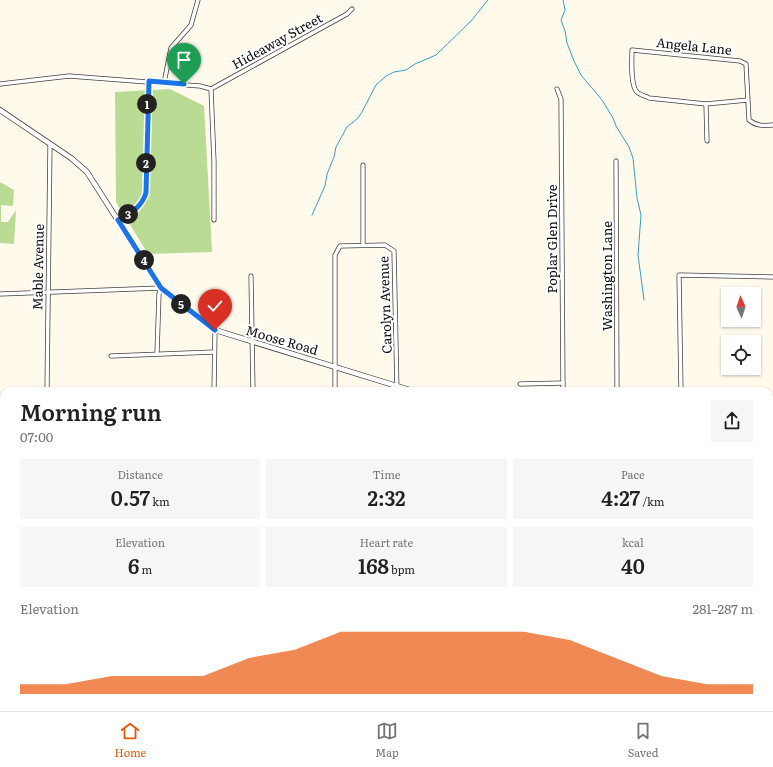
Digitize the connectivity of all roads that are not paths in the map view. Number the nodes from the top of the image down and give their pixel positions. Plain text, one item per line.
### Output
1 (198, 0) edge
2 (352, 9) dead end
3 (149, 81) junction
4 (164, 83) junction
5 (0, 84) edge
6 (211, 89) junction
7 (557, 89) dead end
8 (748, 100) junction
9 (706, 104) junction
10 (0, 110) edge
11 (773, 125) edge
12 (707, 141) dead end
13 (50, 144) junction
14 (616, 161) dead end
15 (363, 165) dead end
16 (118, 220) junction
17 (214, 220) dead end
18 (363, 245) junction
19 (251, 276) dead end
20 (773, 277) edge
21 (161, 288) junction
22 (48, 293) junction
23 (0, 294) edge
24 (215, 330) junction
25 (253, 343) junction
26 (214, 352) junction
27 (157, 353) junction
28 (111, 356) dead end
29 (335, 367) junction
30 (563, 383) junction
31 (520, 384) dead end
32 (47, 387) edge
33 (214, 387) edge
34 (253, 387) edge
35 (335, 387) edge
36 (394, 387) edge
37 (397, 387) edge
38 (563, 387) edge
39 (617, 387) edge
40 (681, 387) edge

1 - 4 street
2 - 6 street, Hideaway Street
3 - 4 street
3 - 5 street
3 - 16 street
4 - 6 street
6 - 17 street
7 - 30 street, Poplar Glen Drive
8 - 9 street
8 - 9 street, Angela Lane
8 - 11 street, Angela Lane
9 - 12 street
10 - 13 street, Moose Road
13 - 16 street, Moose Road
13 - 22 street, Mable Avenue
14 - 39 street, Washington Lane
15 - 18 street
16 - 21 street, Moose Road
18 - 29 street
18 - 37 street, Carolyn Avenue
19 - 25 street
20 - 40 street
21 - 22 street
21 - 24 street, Moose Road
21 - 27 street
22 - 23 street
22 - 32 street, Mable Avenue
24 - 25 street, Moose Road
24 - 26 street
25 - 29 street, Moose Road
25 - 34 street
26 - 27 street
26 - 33 street
27 - 28 street
29 - 35 street
29 - 36 street, Moose Road
30 - 31 street
30 - 38 street, Poplar Glen Drive

